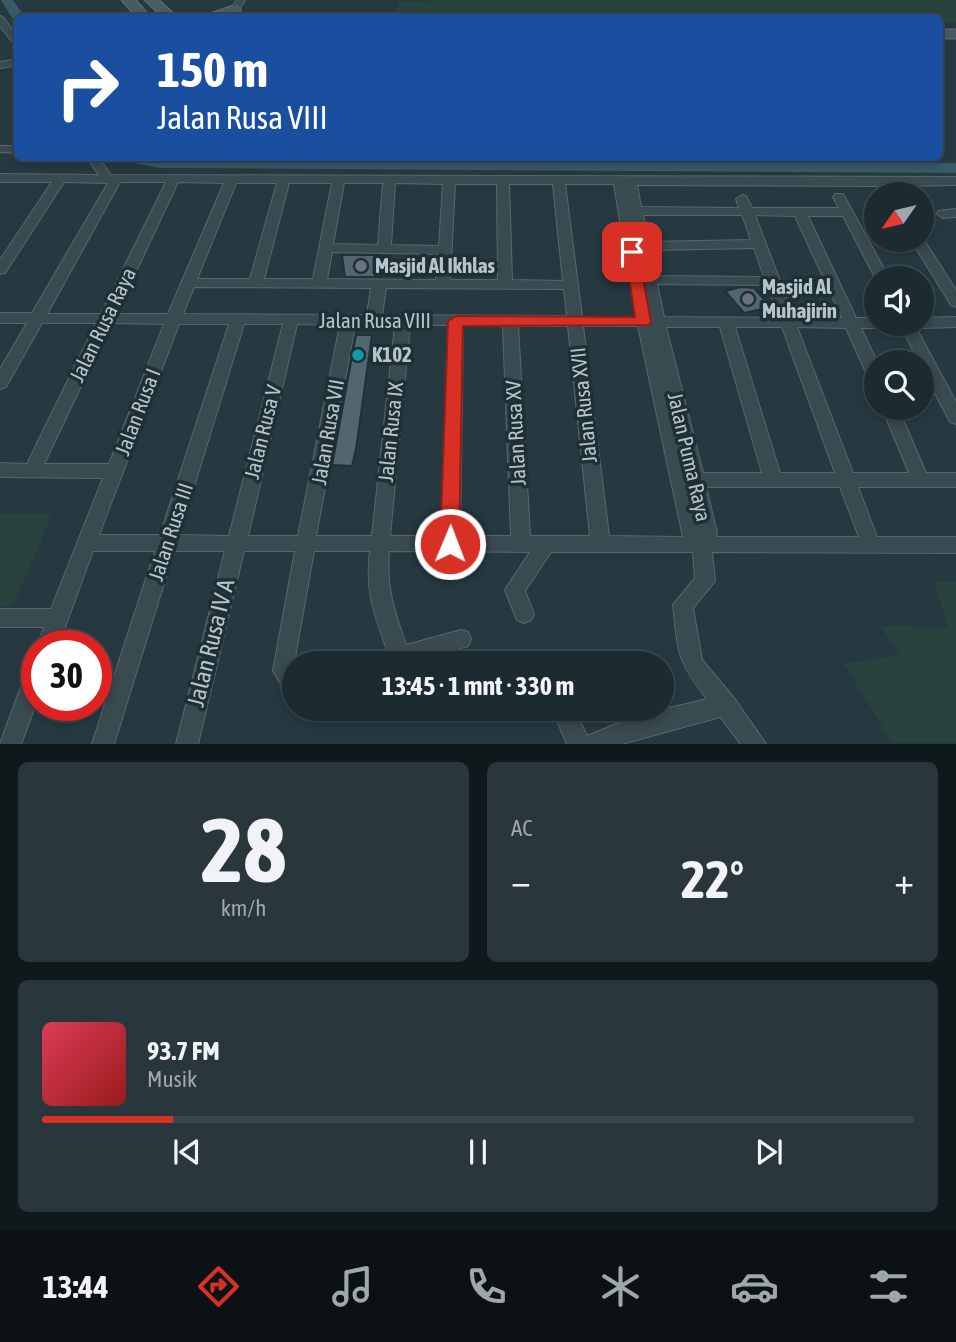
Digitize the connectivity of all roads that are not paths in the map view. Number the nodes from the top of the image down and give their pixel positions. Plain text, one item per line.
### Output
1 (128, 0) edge
2 (151, 0) edge
3 (141, 14) edge
4 (167, 14) edge
5 (0, 19) edge
6 (14, 40) edge
7 (96, 161) edge
8 (60, 179) junction
9 (83, 179) junction
10 (112, 179) junction
11 (174, 179) junction
12 (230, 180) junction
13 (284, 180) junction
14 (339, 180) junction
15 (389, 180) junction
16 (2, 181) edge
17 (449, 181) junction
18 (503, 181) junction
19 (559, 181) junction
20 (956, 181) edge
21 (625, 182) junction
22 (934, 183) edge
23 (864, 189) edge
24 (742, 197) junction
25 (839, 197) dead end
26 (636, 211) junction
27 (800, 212) junction
28 (847, 212) junction
29 (760, 244) junction
30 (643, 246) junction
31 (325, 248) junction
32 (384, 250) junction
33 (445, 250) junction
34 (925, 252) edge
35 (876, 266) edge
36 (0, 270) edge
37 (649, 279) junction
38 (773, 281) junction
39 (188, 283) junction
40 (256, 283) junction
41 (319, 283) junction
42 (379, 284) junction
43 (443, 284) junction
44 (505, 284) junction
45 (571, 285) junction
46 (956, 302) edge
47 (0, 318) edge
48 (36, 319) junction
49 (106, 319) junction
50 (173, 320) junction
51 (238, 320) junction
52 (292, 320) junction
53 (348, 320) junction
54 (374, 321) junction
55 (403, 321) junction
56 (456, 321) junction
57 (510, 321) junction
58 (575, 322) junction
59 (956, 322) edge
60 (651, 323) junction
61 (864, 323) edge
62 (934, 323) edge
63 (727, 324) junction
64 (789, 324) junction
65 (850, 324) junction
66 (913, 336) edge
67 (864, 353) edge
68 (0, 383) edge
69 (956, 418) edge
70 (895, 420) edge
71 (0, 470) edge
72 (32, 471) junction
73 (116, 471) junction
74 (774, 479) junction
75 (847, 479) junction
76 (920, 479) junction
77 (694, 480) junction
78 (956, 480) edge
79 (88, 543) junction
80 (167, 543) junction
81 (236, 544) junction
82 (307, 544) junction
83 (379, 544) junction
84 (450, 544) junction
85 (521, 544) junction
86 (546, 544) junction
87 (600, 544) junction
88 (702, 545) junction
89 (871, 545) junction
90 (956, 545) edge
91 (524, 614) dead end
92 (0, 618) edge
93 (58, 618) junction
94 (53, 630) edge
95 (461, 639) dead end
96 (286, 651) edge
97 (397, 651) edge
98 (417, 651) edge
99 (726, 705) junction
100 (21, 713) edge
101 (568, 721) edge
102 (9, 744) edge
103 (103, 744) edge
104 (187, 744) edge
105 (579, 744) edge
106 (594, 744) edge
107 (755, 744) edge

1 - 3 main road
2 - 4 main road
5 - 6 street
7 - 9 street
7 - 10 street
8 - 9 street
8 - 16 street
8 - 36 street
9 - 10 street
10 - 11 street
10 - 48 street
11 - 12 street
11 - 49 street, Jalan Rusa Raya
12 - 13 street
12 - 39 street, Jalan Rusa I
13 - 14 street
13 - 40 street
14 - 15 street
14 - 31 street
15 - 17 street
15 - 32 street
17 - 18 street
17 - 33 street
18 - 19 street
18 - 44 street
19 - 21 street
19 - 45 street, Jalan Rusa XVII
20 - 22 street
21 - 24 street
21 - 26 street, Jalan Puma Raya
21 - 60 street
23 - 24 street
24 - 26 street
24 - 27 street
24 - 29 street
25 - 28 street
26 - 30 street, Jalan Puma Raya
27 - 28 street
27 - 65 street
28 - 35 street
29 - 30 street
29 - 38 street
30 - 37 street, Jalan Puma Raya
31 - 32 street
31 - 41 street
32 - 33 street
33 - 43 street
34 - 46 street
37 - 38 street
37 - 60 street, Jalan Puma Raya
38 - 64 street
39 - 40 street
39 - 50 street, Jalan Rusa I
40 - 41 street
41 - 42 street
42 - 43 street
42 - 54 street
43 - 44 street
44 - 45 street
45 - 58 street, Jalan Rusa XVII
47 - 48 street, Jalan Rusa VIII
48 - 49 street, Jalan Rusa VIII
48 - 68 street
49 - 50 street, Jalan Rusa VIII
49 - 72 street, Jalan Rusa Raya
50 - 51 street, Jalan Rusa VIII
50 - 73 street, Jalan Rusa I
51 - 52 street, Jalan Rusa VIII
51 - 80 street, Jalan Rusa III
52 - 53 street, Jalan Rusa VIII
52 - 81 street, Jalan Rusa V
53 - 54 street, Jalan Rusa VIII
53 - 82 street, Jalan Rusa VII
54 - 55 street, Jalan Rusa VIII
55 - 56 street, Jalan Rusa VIII
55 - 83 street, Jalan Rusa IX
56 - 57 street, Jalan Rusa VIII
56 - 84 street
57 - 58 street, Jalan Rusa VIII
57 - 85 street, Jalan Rusa XV
58 - 60 street, Jalan Rusa VIII
58 - 87 street, Jalan Rusa XVII
59 - 62 street
60 - 63 street, Jalan Rusa VIII
60 - 77 street, Jalan Puma Raya
60 - 88 street, Jalan Puma Raya
61 - 65 street, Jalan Rusa VIII
63 - 64 street, Jalan Rusa VIII
63 - 74 street
64 - 65 street, Jalan Rusa VIII
64 - 75 street
65 - 67 street
66 - 69 street
70 - 76 street
71 - 72 street
72 - 73 street
73 - 79 street, Jalan Rusa I
74 - 75 street
74 - 77 street
75 - 76 street
75 - 89 street
76 - 78 street
77 - 88 street, Jalan Puma Raya
79 - 80 street
79 - 93 street, Jalan Rusa I
80 - 81 street
80 - 103 street, Jalan Rusa III
81 - 82 street
81 - 104 street, Jalan Rusa IV A
82 - 83 street
82 - 96 street, Jalan Rusa VII
83 - 84 street
83 - 97 street, Jalan Rusa IX
84 - 85 street
85 - 86 street
86 - 87 street
86 - 91 street
87 - 88 street
88 - 89 street
88 - 99 street
89 - 90 street
92 - 93 street
93 - 94 street, Jalan Rusa I
95 - 98 street
99 - 106 street
99 - 107 street
100 - 102 street
101 - 105 street

